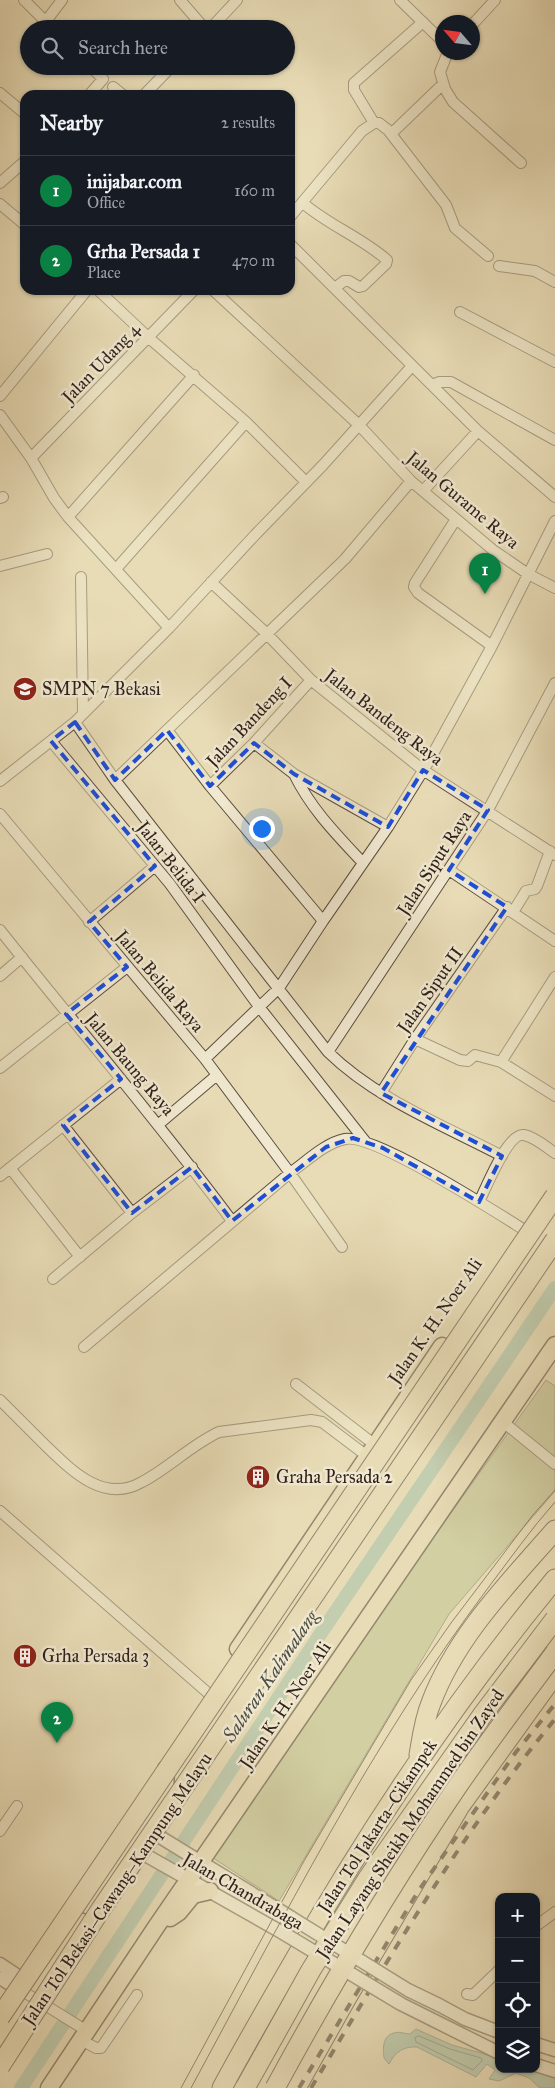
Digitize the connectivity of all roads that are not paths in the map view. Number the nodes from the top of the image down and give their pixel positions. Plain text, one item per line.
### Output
1 (24, 0) edge
2 (62, 0) edge
3 (180, 0) edge
4 (237, 0) edge
5 (400, 0) edge
6 (495, 0) edge
7 (480, 16) edge
8 (45, 20) edge
9 (52, 20) edge
10 (197, 20) edge
11 (218, 20) edge
12 (422, 22) junction
13 (435, 34) edge
14 (445, 60) edge
15 (98, 75) edge
16 (163, 75) edge
17 (443, 84) junction
18 (113, 86) dead end
19 (92, 90) edge
20 (117, 90) edge
21 (149, 90) edge
22 (0, 93) edge
23 (20, 110) edge
24 (374, 123) junction
25 (391, 134) junction
26 (521, 164) dead end
27 (20, 165) edge
28 (0, 183) edge
29 (302, 203) junction
30 (0, 204) edge
31 (295, 211) edge
32 (20, 222) edge
33 (295, 249) edge
34 (488, 256) dead end
35 (499, 266) dead end
36 (555, 282) edge
37 (336, 287) junction
38 (84, 295) edge
39 (103, 295) edge
40 (189, 295) edge
41 (218, 295) edge
42 (460, 312) dead end
43 (149, 338) junction
44 (555, 362) edge
45 (412, 366) junction
46 (194, 375) junction
47 (432, 385) junction
48 (0, 396) edge
49 (0, 415) edge
50 (246, 422) junction
51 (359, 424) junction
52 (478, 431) junction
53 (555, 440) edge
54 (31, 458) junction
55 (306, 482) junction
56 (411, 482) junction
57 (423, 491) junction
58 (555, 497) edge
59 (68, 517) junction
60 (456, 519) junction
61 (555, 521) edge
62 (46, 554) dead end
63 (0, 566) edge
64 (116, 569) junction
65 (528, 574) junction
66 (82, 577) dead end
67 (211, 582) junction
68 (555, 588) edge
69 (169, 628) junction
70 (266, 633) junction
71 (492, 646) junction
72 (311, 680) junction
73 (555, 683) edge
74 (77, 720) junction
75 (167, 730) junction
76 (53, 740) junction
77 (254, 743) junction
78 (423, 770) junction
79 (294, 774) junction
80 (115, 780) junction
81 (0, 781) edge
82 (210, 786) junction
83 (488, 810) junction
84 (0, 814) edge
85 (388, 827) junction
86 (553, 853) edge
87 (363, 863) junction
88 (155, 866) junction
89 (449, 870) junction
90 (510, 910) junction
91 (323, 921) junction
92 (89, 922) junction
93 (0, 930) edge
94 (555, 941) edge
95 (22, 958) junction
96 (127, 967) junction
97 (0, 976) edge
98 (555, 977) edge
99 (279, 988) junction
100 (266, 1003) junction
101 (66, 1014) junction
102 (415, 1039) junction
103 (328, 1052) junction
104 (205, 1059) junction
105 (501, 1062) junction
106 (0, 1068) edge
107 (217, 1076) junction
108 (120, 1079) junction
109 (381, 1094) junction
110 (555, 1096) edge
111 (159, 1124) junction
112 (63, 1125) junction
113 (365, 1141) junction
114 (555, 1153) edge
115 (500, 1158) junction
116 (192, 1167) junction
117 (10, 1168) junction
118 (290, 1172) junction
119 (0, 1176) edge
120 (555, 1184) edge
121 (555, 1196) edge
122 (480, 1202) junction
123 (132, 1213) junction
124 (232, 1221) junction
125 (523, 1229) junction
126 (555, 1240) edge
127 (342, 1247) dead end
128 (80, 1257) junction
129 (53, 1279) dead end
130 (555, 1346) edge
131 (84, 1347) dead end
132 (296, 1384) dead end
133 (0, 1400) edge
134 (502, 1421) junction
135 (370, 1450) junction
136 (555, 1464) edge
137 (0, 1511) edge
138 (555, 1530) edge
139 (555, 1579) edge
140 (555, 1619) edge
141 (555, 1653) edge
142 (555, 1674) edge
143 (208, 1693) junction
144 (166, 1757) junction
145 (418, 1759) junction
146 (16, 1806) dead end
147 (149, 1830) junction
148 (0, 1831) edge
149 (135, 1849) junction
150 (197, 1859) junction
151 (184, 1878) junction
152 (210, 1891) junction
153 (555, 1912) edge
154 (60, 1917) junction
155 (540, 1923) edge
156 (156, 1927) junction
157 (0, 1964) edge
158 (495, 1974) edge
159 (0, 1978) edge
160 (18, 1982) junction
161 (467, 1994) dead end
162 (137, 1995) dead end
163 (0, 2010) edge
164 (0, 2017) edge
165 (495, 2030) edge
166 (82, 2032) junction
167 (540, 2045) edge
168 (555, 2050) edge
169 (495, 2051) edge
170 (0, 2066) edge
171 (540, 2066) edge
172 (555, 2071) edge
173 (49, 2088) edge
174 (222, 2088) edge
175 (245, 2088) edge
176 (275, 2088) edge
177 (296, 2088) edge

1 - 8 street
2 - 9 street
3 - 10 street
4 - 11 street
5 - 12 street
6 - 7 street
12 - 13 street
12 - 24 street
14 - 17 street
15 - 19 street
16 - 21 street
17 - 25 street
17 - 26 street
18 - 20 street
22 - 23 street
24 - 25 street
24 - 29 street
25 - 34 street
27 - 28 street
29 - 31 street
29 - 37 street
30 - 32 street
33 - 37 street
35 - 36 street
37 - 45 street
38 - 48 street
39 - 43 street
40 - 43 street, Jalan Udang 4
41 - 51 street, Jalan Gurame Raya
42 - 44 street
43 - 46 street
43 - 54 street, Jalan Udang 4
45 - 47 street
45 - 51 street
46 - 50 street
46 - 59 street
47 - 52 street
47 - 53 street
49 - 54 street
50 - 55 street
50 - 64 street
51 - 55 street
51 - 56 street, Jalan Gurame Raya
52 - 57 street
52 - 58 street
54 - 59 street
55 - 67 street
56 - 57 street, Jalan Gurame Raya
56 - 70 street
57 - 60 street, Jalan Gurame Raya
59 - 64 street
60 - 65 street, Jalan Gurame Raya
60 - 71 street
61 - 65 street
62 - 63 street
64 - 69 street
65 - 68 street, Jalan Gurame Raya
65 - 71 street
66 - 74 street
67 - 69 street
67 - 70 street, Jalan Bandeng Raya
69 - 74 street
70 - 72 street, Jalan Bandeng Raya
70 - 75 street
71 - 78 street
72 - 77 street, Jalan Bandeng I
72 - 78 street, Jalan Bandeng Raya
73 - 83 street, Jalan Siput Raya
74 - 76 street
74 - 80 street
75 - 80 street
75 - 82 street
76 - 81 street
76 - 88 street, Jalan Belida I
77 - 79 street
77 - 82 street, Jalan Bandeng I
78 - 83 street, Jalan Bandeng Raya
78 - 85 street
79 - 85 street
79 - 87 street
80 - 99 street
82 - 91 street
83 - 86 street, Jalan Bandeng Raya
83 - 89 street, Jalan Siput Raya
84 - 92 street, Jalan Belida Raya
85 - 87 street
86 - 90 street, Jalan Siput II
87 - 91 street
88 - 92 street
88 - 100 street, Jalan Belida I
89 - 90 street
89 - 103 street, Jalan Siput Raya
90 - 94 street
90 - 102 street, Jalan Siput II
91 - 99 street
92 - 96 street, Jalan Belida Raya
93 - 95 street, Jalan Baung Raya
95 - 97 street
95 - 101 street, Jalan Baung Raya
96 - 101 street
96 - 104 street, Jalan Belida Raya
98 - 105 street
99 - 100 street
99 - 103 street
100 - 104 street
100 - 113 street, Jalan Belida I
101 - 106 street
101 - 108 street, Jalan Baung Raya
102 - 105 street
102 - 109 street, Jalan Siput II
103 - 109 street
104 - 107 street, Jalan Belida Raya
105 - 110 street
107 - 111 street
107 - 118 street, Jalan Belida Raya
108 - 111 street, Jalan Baung Raya
108 - 112 street
109 - 115 street
111 - 116 street, Jalan Baung Raya
112 - 117 street
112 - 123 street
113 - 118 street
113 - 122 street
114 - 115 street
115 - 122 street
116 - 123 street
116 - 124 street, Jalan Baung Raya
117 - 119 street
117 - 128 street
118 - 124 street
118 - 127 street, Jalan Belida Raya
120 - 125 main road, Jalan K. H. Noer Ali
121 - 164 highway, Jalan Tol Bekasi–Cawang–Kampung Melayu, bridge
122 - 125 street
123 - 128 street
124 - 131 street
125 - 135 main road, Jalan K. H. Noer Ali
126 - 170 highway, Jalan Tol Bekasi–Cawang–Kampung Melayu, bridge
128 - 129 street
130 - 134 main road, Jalan K. H. Noer Ali
132 - 135 street
133 - 135 street
134 - 136 street
134 - 150 main road, Jalan K. H. Noer Ali
135 - 143 main road, Jalan K. H. Noer Ali
137 - 143 street
138 - 145 highway
139 - 145 highway, Jalan Tol Jakarta–Cikampek
140 - 175 highway, Jalan Layang Sheikh Mohammed bin Zayed, bridge
141 - 176 highway, Jalan Layang Sheikh Mohammed bin Zayed, bridge
142 - 177 highway
143 - 144 main road, Jalan K. H. Noer Ali
144 - 147 main road
144 - 154 main road, Jalan K. H. Noer Ali
145 - 174 highway, Jalan Tol Jakarta–Cikampek
146 - 148 street
147 - 149 main road
147 - 150 street, Jalan Chandrabaga
149 - 151 street, Jalan Chandrabaga
149 - 154 main road
150 - 151 main road, Jalan K. H. Noer Ali
150 - 165 street, Jalan Chandrabaga, bridge
151 - 152 street, Jalan Chandrabaga
151 - 156 main road, Jalan K. H. Noer Ali
152 - 156 main road
152 - 169 street, Jalan Chandrabaga, bridge
153 - 155 street
154 - 160 main road, Jalan K. H. Noer Ali
156 - 166 main road, Jalan K. H. Noer Ali
157 - 160 street
158 - 161 street
159 - 160 street
160 - 163 main road, Jalan K. H. Noer Ali
160 - 166 street
162 - 166 street
166 - 173 main road, Jalan K. H. Noer Ali
167 - 168 street
171 - 172 street

